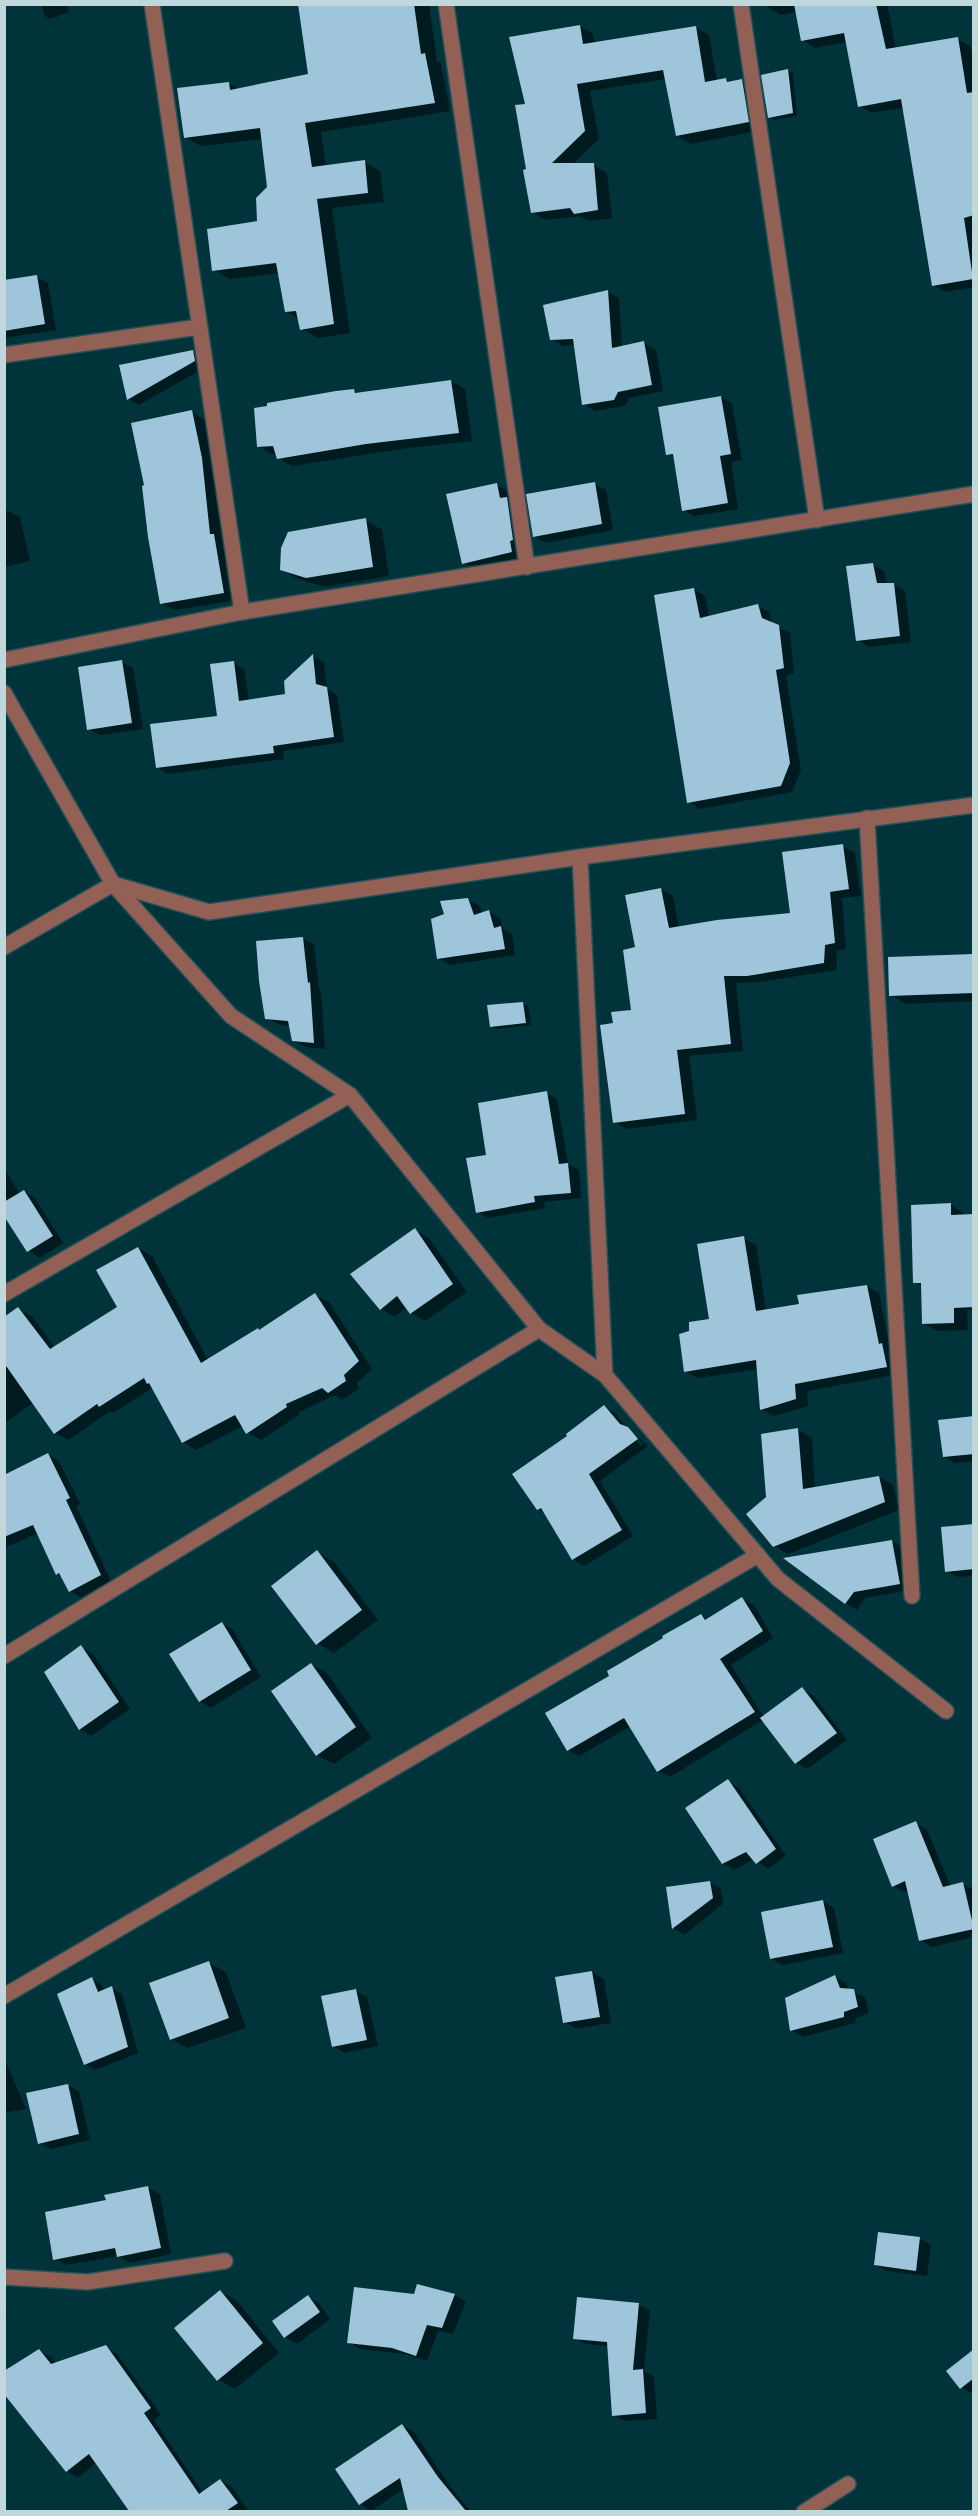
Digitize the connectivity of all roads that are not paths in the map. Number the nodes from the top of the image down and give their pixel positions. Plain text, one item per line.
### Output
1 (152, 4) edge
2 (446, 4) edge
3 (741, 4) edge
4 (200, 327) junction
5 (4, 355) edge
6 (974, 494) edge
7 (817, 520) junction
8 (527, 567) junction
9 (242, 612) junction
10 (4, 660) edge
11 (4, 693) edge
12 (974, 805) edge
13 (867, 818) junction
14 (580, 857) junction
15 (113, 884) junction
16 (4, 947) edge
17 (350, 1095) junction
18 (4, 1294) edge
19 (539, 1329) junction
20 (605, 1375) junction
21 (758, 1555) junction
22 (912, 1596) dead end
23 (4, 1656) edge
24 (946, 1711) dead end
25 (4, 1996) edge
26 (225, 2261) dead end
27 (4, 2277) edge
28 (848, 2484) dead end
29 (804, 2511) edge

1 - 4 street
2 - 8 street
3 - 7 street
4 - 5 street
4 - 9 street
6 - 7 street
7 - 8 street
8 - 9 street
9 - 10 street
11 - 15 street
12 - 13 street
13 - 14 street
13 - 22 street
14 - 15 street
14 - 20 street
15 - 16 street
15 - 17 street
17 - 18 street
17 - 19 street
19 - 20 street
19 - 23 street
20 - 21 street
21 - 24 street
21 - 25 street
26 - 27 street
28 - 29 street

